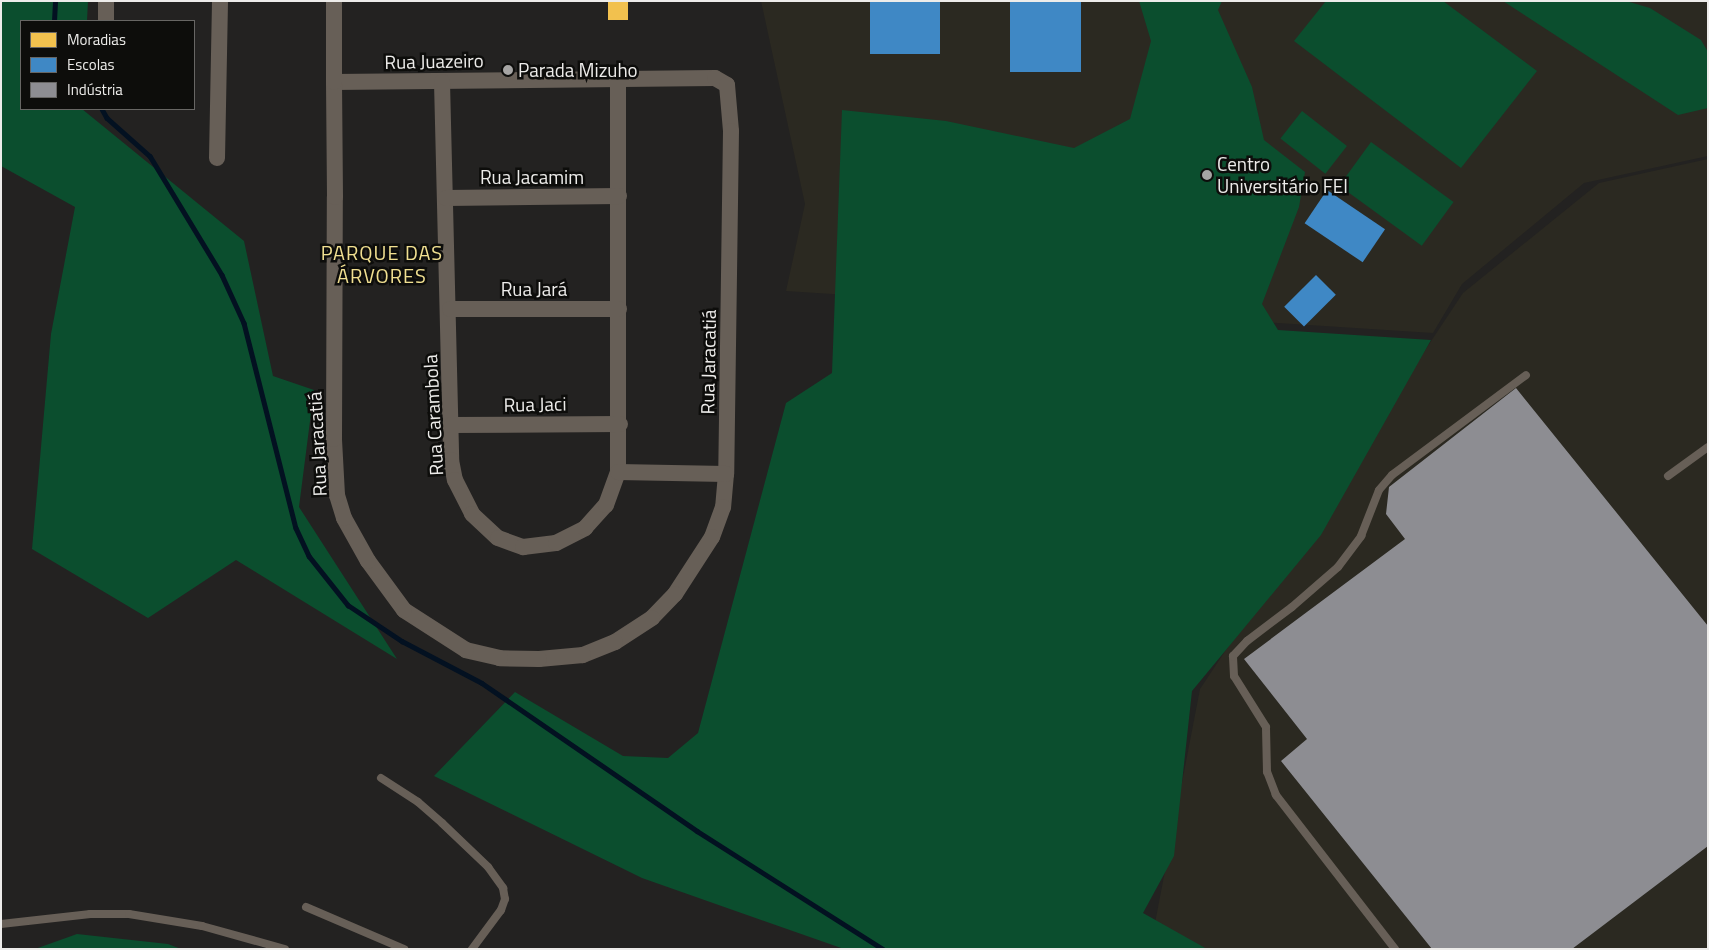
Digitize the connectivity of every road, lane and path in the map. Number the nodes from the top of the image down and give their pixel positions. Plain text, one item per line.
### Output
1 (106, 1) edge
2 (220, 1) edge
3 (334, 1) edge
4 (106, 20) edge
5 (618, 78) junction
6 (334, 82) junction
7 (442, 82) junction
8 (721, 82) joint
9 (217, 158) dead end
10 (619, 196) junction
11 (446, 198) junction
12 (450, 309) junction
13 (619, 309) junction
14 (1526, 375) dead end
15 (620, 424) junction
16 (451, 425) junction
17 (1708, 446) edge
18 (618, 472) junction
19 (726, 474) junction
20 (1668, 476) dead end
21 (380, 778) dead end
22 (306, 907) dead end
23 (1, 924) edge
24 (285, 949) edge
25 (404, 949) edge
26 (472, 949) edge
27 (1395, 949) edge

1 - 4 street
2 - 9 street
3 - 6 street, Rua Jaracatiá
5 - 7 street, Rua Juazeiro
5 - 8 street, Rua Juazeiro
5 - 10 street, Rua Carambola
6 - 7 street, Rua Juazeiro
6 - 19 street, Rua Jaracatiá
7 - 11 street, Rua Carambola
8 - 19 street, Rua Jaracatiá
10 - 11 street, Rua Jacamim
10 - 13 street, Rua Carambola
11 - 12 street, Rua Carambola
12 - 13 street, Rua Jará
12 - 16 street, Rua Carambola
13 - 15 street, Rua Carambola
14 - 27 lane
15 - 16 street, Rua Jaci
15 - 18 street, Rua Carambola
16 - 18 street, Rua Carambola
17 - 20 lane
18 - 19 street
21 - 26 lane
22 - 25 lane
23 - 24 lane

